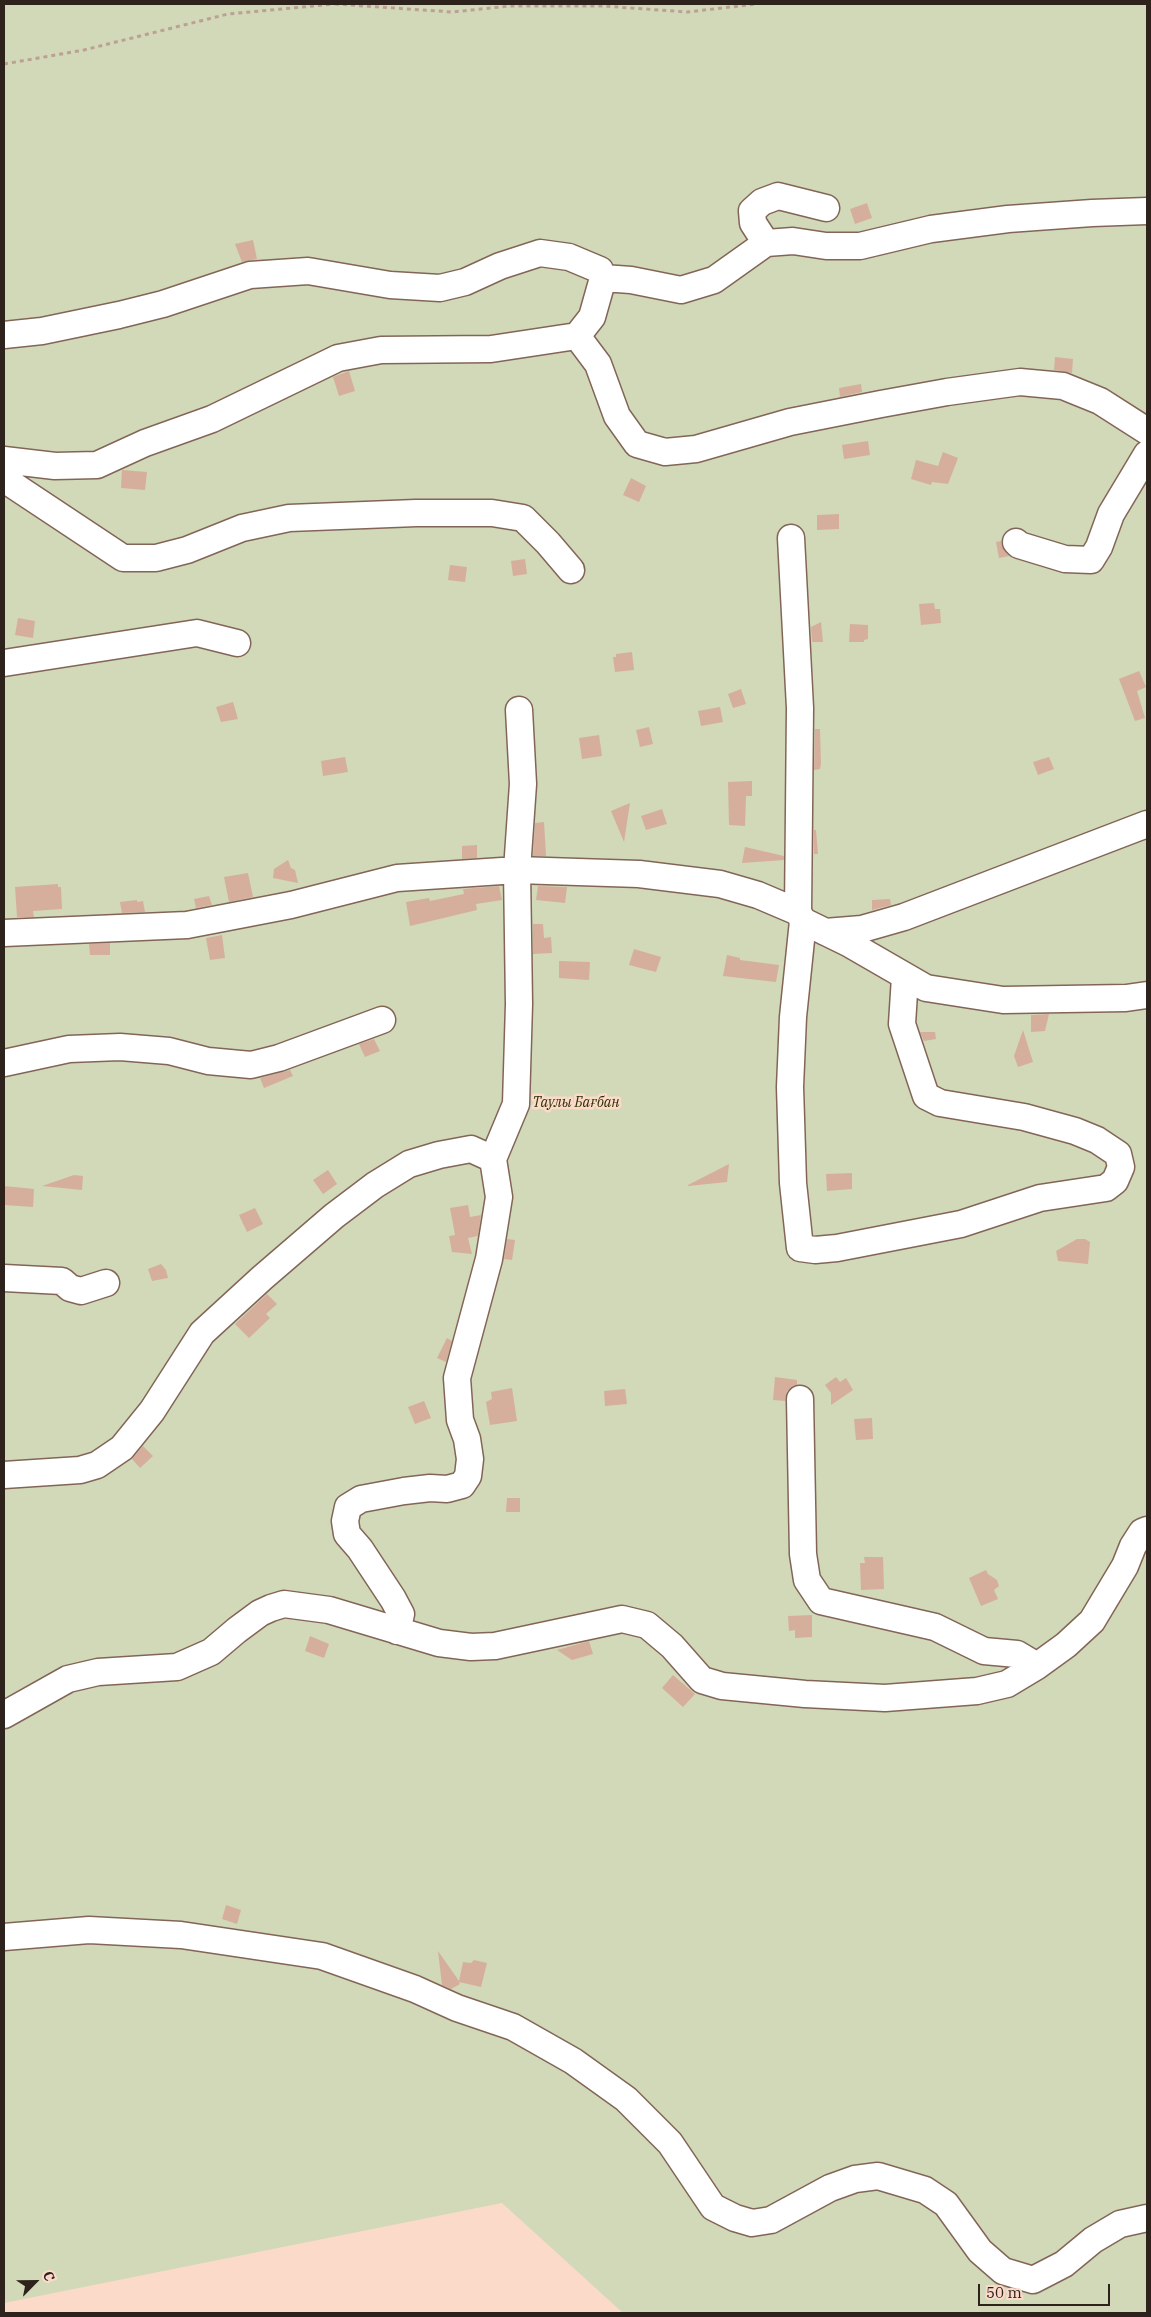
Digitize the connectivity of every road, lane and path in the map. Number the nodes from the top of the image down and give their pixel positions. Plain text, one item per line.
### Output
1 (334, 4) edge
2 (757, 4) edge
3 (4, 64) edge
4 (826, 208) dead end
5 (1147, 212) edge
6 (766, 243) junction
7 (603, 278) junction
8 (4, 335) edge
9 (576, 336) junction
10 (1147, 431) edge
11 (1147, 454) edge
12 (4, 460) edge
13 (4, 479) edge
14 (791, 538) dead end
15 (1016, 542) dead end
16 (571, 570) dead end
17 (237, 643) dead end
18 (4, 663) edge
19 (519, 710) dead end
20 (1147, 824) edge
21 (517, 870) junction
22 (807, 921) junction
23 (4, 934) edge
24 (905, 977) junction
25 (1147, 995) edge
26 (382, 1020) dead end
27 (4, 1063) edge
28 (493, 1159) junction
29 (4, 1278) edge
30 (106, 1283) dead end
31 (800, 1399) dead end
32 (4, 1475) edge
33 (1147, 1530) edge
34 (398, 1631) junction
35 (1037, 1666) junction
36 (4, 1715) edge
37 (4, 1936) edge
38 (1147, 2218) edge

1 - 2 path
1 - 3 path
4 - 6 street
5 - 6 street
6 - 7 street
7 - 8 street
7 - 9 street
9 - 10 street
9 - 12 street
11 - 15 street
13 - 16 street
14 - 22 street
17 - 18 street
19 - 21 street
20 - 22 street
21 - 22 street
21 - 23 street
21 - 28 street
22 - 24 street
22 - 24 street
24 - 25 street
26 - 27 street
28 - 32 street
28 - 34 street
29 - 30 street
31 - 35 street
33 - 35 street
34 - 35 street
34 - 36 street
37 - 38 street

